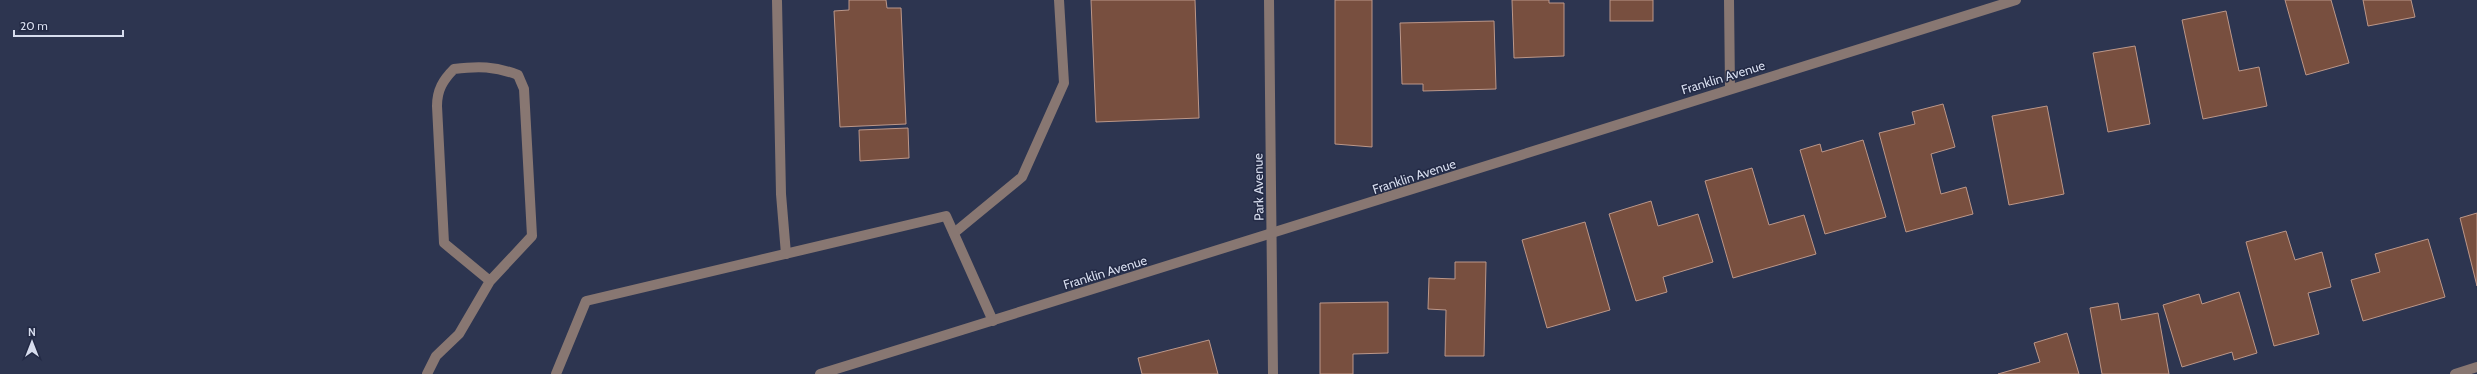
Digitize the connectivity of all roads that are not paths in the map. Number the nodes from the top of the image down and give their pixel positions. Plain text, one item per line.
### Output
1 (1059, 0) edge
2 (1269, 0) edge
3 (1728, 0) edge
4 (2016, 0) edge
5 (777, 1) edge
6 (1997, 3) edge
7 (1730, 88) junction
8 (954, 233) junction
9 (1272, 235) junction
10 (786, 254) junction
11 (490, 282) junction
12 (993, 321) junction
13 (2477, 367) edge
14 (427, 374) edge
15 (556, 374) edge
16 (820, 374) edge
17 (1273, 374) edge
18 (2456, 374) edge

1 - 8 street
2 - 9 street, Park Avenue
3 - 7 street
4 - 6 street, Franklin Avenue
5 - 10 street
6 - 7 street, Franklin Avenue
7 - 9 street, Franklin Avenue
8 - 10 street
8 - 12 street
9 - 12 street, Franklin Avenue
9 - 17 street, Park Avenue
10 - 15 street
11 - 11 street
11 - 14 street
12 - 16 street, Franklin Avenue
13 - 18 street

